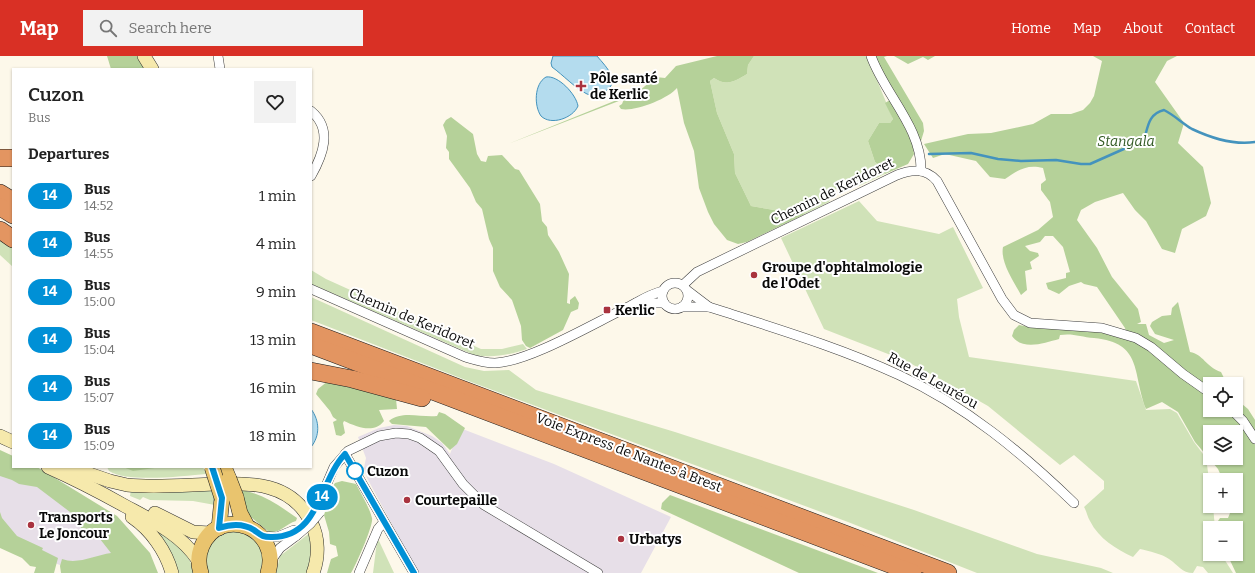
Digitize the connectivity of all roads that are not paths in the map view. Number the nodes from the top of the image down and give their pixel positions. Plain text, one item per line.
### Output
1 (144, 56) edge
2 (218, 56) edge
3 (871, 56) edge
4 (151, 68) edge
5 (219, 68) edge
6 (312, 112) edge
7 (0, 158) edge
8 (12, 158) edge
9 (921, 171) junction
10 (312, 174) edge
11 (0, 193) edge
12 (12, 199) edge
13 (0, 207) edge
14 (12, 214) edge
15 (0, 230) edge
16 (12, 238) edge
17 (685, 288) junction
18 (312, 289) edge
19 (663, 290) junction
20 (634, 303) junction
21 (664, 303) junction
22 (682, 307) junction
23 (709, 307) junction
24 (312, 332) edge
25 (312, 345) edge
26 (312, 371) edge
27 (1203, 388) edge
28 (1239, 417) edge
29 (547, 435) junction
30 (0, 436) edge
31 (1255, 439) edge
32 (12, 442) edge
33 (0, 445) edge
34 (12, 451) edge
35 (345, 454) junction
36 (55, 468) edge
37 (213, 468) edge
38 (224, 468) edge
39 (68, 470) edge
40 (229, 497) junction
41 (1074, 504) dead end
42 (384, 522) junction
43 (247, 526) junction
44 (215, 530) junction
45 (295, 533) junction
46 (261, 536) junction
47 (200, 566) edge
48 (269, 567) edge
49 (172, 573) edge
50 (313, 573) edge
51 (358, 573) edge
52 (414, 573) edge
53 (598, 573) edge
54 (913, 573) edge
55 (948, 573) edge

1 - 4 main road
2 - 5 street
3 - 9 street
6 - 10 street
7 - 8 highway
9 - 17 street, Chemin de Keridoret
9 - 27 street
11 - 12 highway
13 - 14 highway
15 - 16 highway
17 - 19 street
17 - 22 street
17 - 23 street, Rue de Leuréou
18 - 20 street, Chemin de Keridoret
19 - 20 street, Chemin de Keridoret
19 - 21 street
20 - 21 street, Chemin de Keridoret
21 - 22 street
22 - 23 street, Rue de Leuréou
23 - 41 street, Rue de Leuréou
24 - 55 highway, Voie Express de Nantes à Brest
25 - 29 highway, Voie Express de Nantes à Brest
26 - 29 highway
28 - 31 street
29 - 54 highway, Voie Express de Nantes à Brest
30 - 32 main road
33 - 34 main road
35 - 42 street
35 - 45 street
35 - 53 street
36 - 39 main road
37 - 40 main road, bridge
38 - 40 main road, bridge
39 - 44 main road
39 - 47 main road
39 - 49 main road
39 - 50 main road
40 - 43 main road
40 - 44 main road
42 - 51 street
42 - 52 street
43 - 44 main road
43 - 46 main road
44 - 47 main road
45 - 46 street
45 - 48 street
46 - 48 main road

